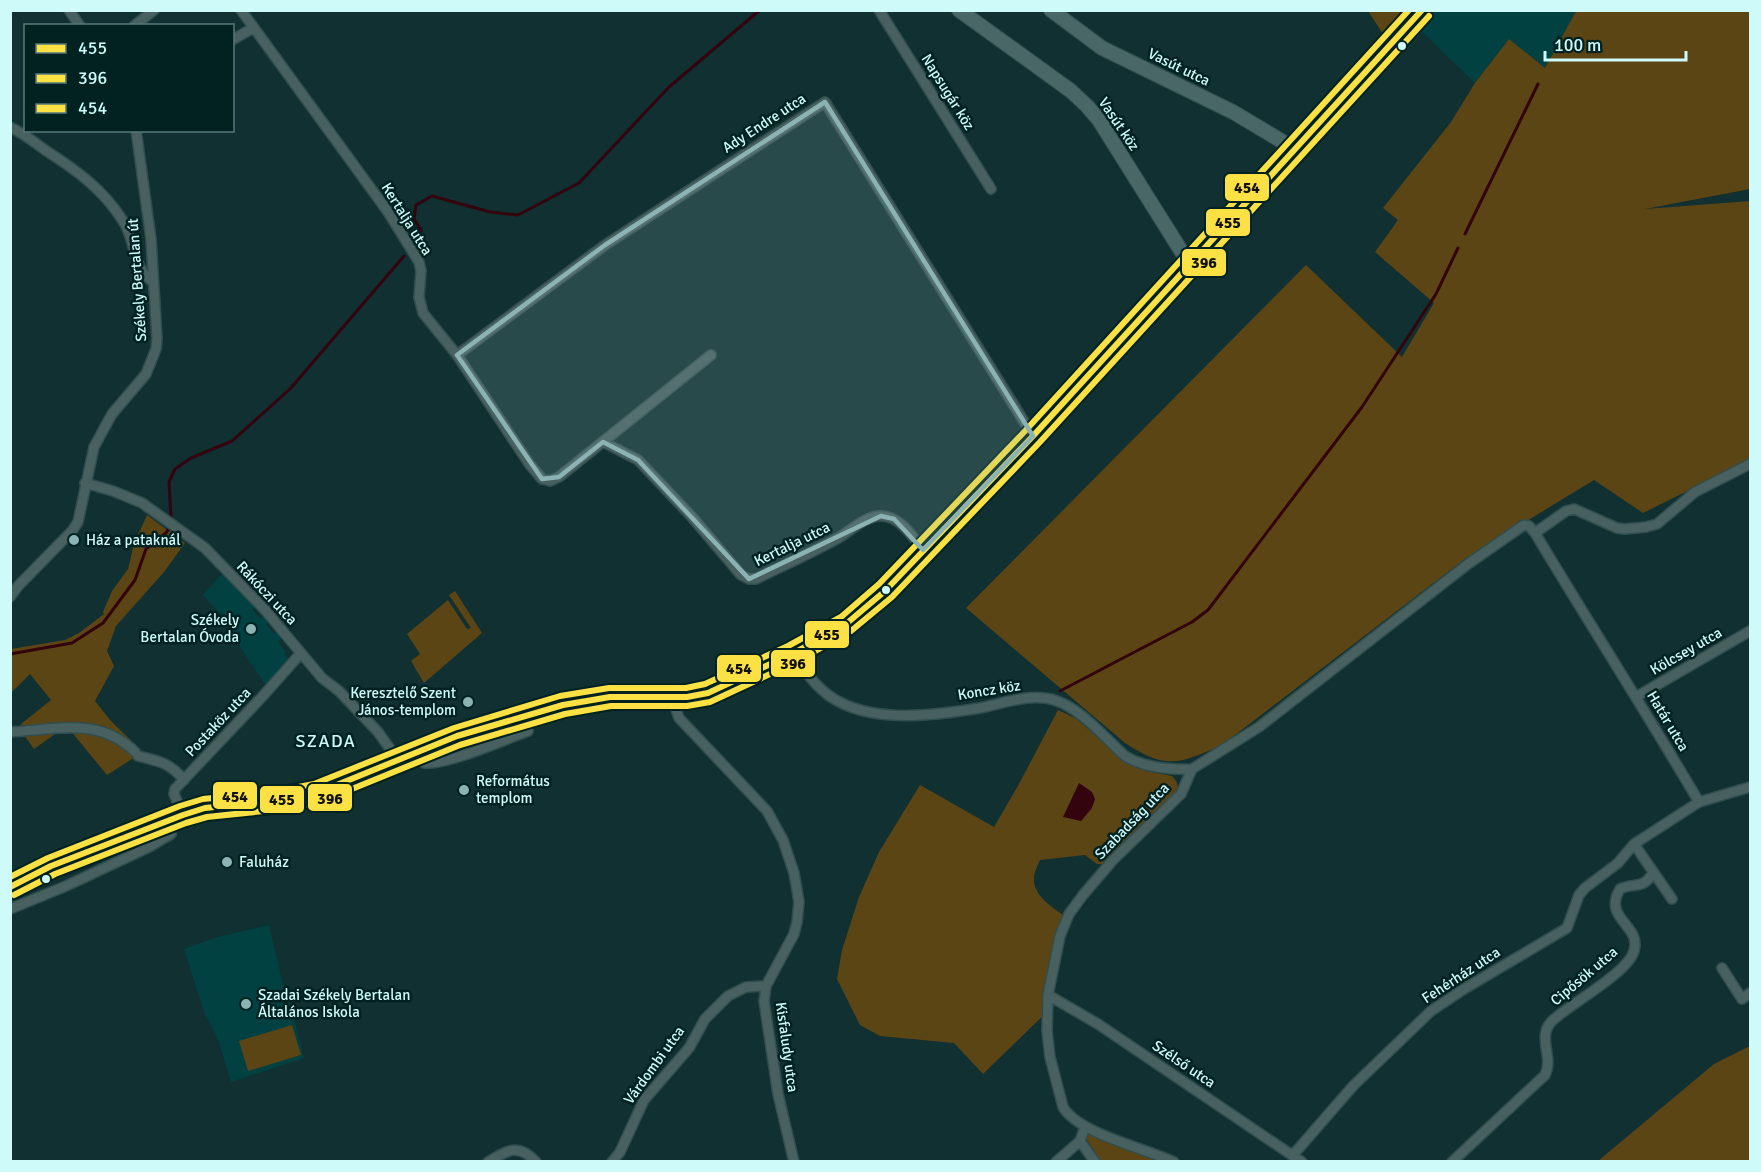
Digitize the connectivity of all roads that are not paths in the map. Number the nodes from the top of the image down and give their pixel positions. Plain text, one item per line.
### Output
1 (69, 10) edge
2 (154, 10) edge
3 (241, 10) edge
4 (879, 10) edge
5 (959, 10) edge
6 (1051, 10) edge
7 (1422, 10) edge
8 (79, 24) edge
9 (136, 24) edge
10 (253, 28) junction
11 (234, 39) edge
12 (10, 128) edge
13 (136, 132) edge
14 (1295, 149) junction
15 (991, 189) dead end
16 (1190, 265) junction
17 (152, 281) junction
18 (457, 355) junction
19 (711, 355) dead end
20 (1033, 436) junction
21 (603, 442) junction
22 (1750, 464) edge
23 (85, 483) junction
24 (1535, 533) junction
25 (923, 550) junction
26 (10, 597) edge
27 (1750, 632) edge
28 (301, 653) junction
29 (792, 654) junction
30 (1636, 697) junction
31 (672, 698) junction
32 (528, 731) dead end
33 (10, 732) edge
34 (416, 753) junction
35 (398, 760) junction
36 (1192, 769) junction
37 (184, 780) junction
38 (1750, 787) edge
39 (1699, 802) junction
40 (183, 815) junction
41 (166, 822) junction
42 (1634, 844) junction
43 (1653, 872) junction
44 (10, 887) edge
45 (1672, 899) dead end
46 (10, 909) edge
47 (1722, 968) dead end
48 (766, 986) junction
49 (1750, 993) edge
50 (1048, 995) junction
51 (1085, 1127) junction
52 (1080, 1141) junction
53 (1293, 1155) junction
54 (488, 1161) edge
55 (536, 1161) edge
56 (612, 1161) edge
57 (794, 1161) edge
58 (1056, 1161) edge
59 (1095, 1161) edge
60 (1174, 1161) edge
61 (1302, 1161) edge
62 (1452, 1161) edge

1 - 8 street
2 - 9 street
3 - 10 street, Kertalja utca
4 - 15 street, Napsugár köz
5 - 16 main road, Vasút köz
6 - 14 main road, Vasút utca
7 - 14 main road
10 - 11 street
10 - 18 street, Kertalja utca
12 - 17 street
13 - 17 street, Székely Bertalan út
14 - 16 main road
16 - 20 main road
17 - 23 street, Székely Bertalan út
18 - 20 street, Ady Endre utca
18 - 21 street, Kertalja utca
19 - 21 street, Kertalja utca
20 - 25 main road
21 - 25 street, Kertalja utca
22 - 24 street
23 - 26 street, Székely Bertalan út
23 - 28 street, Rákóczi utca
24 - 30 street, Határ utca
24 - 36 street
25 - 29 main road
27 - 30 street, Kölcsey utca
28 - 35 street, Rákóczi utca
28 - 37 street, Postaköz utca
29 - 31 main road
29 - 36 street, Koncz köz
30 - 39 street, Határ utca
31 - 34 main road
31 - 48 street, Kisfaludy utca
32 - 34 street
33 - 37 street
34 - 35 main road
35 - 40 main road
36 - 50 street, Szabadság utca
37 - 40 street, Postaköz utca
38 - 39 street
39 - 42 street
40 - 41 main road
41 - 44 main road
41 - 46 street
42 - 43 street
42 - 53 street, Fehérház utca
43 - 45 street
43 - 62 street, Cipősök utca
47 - 49 street
48 - 56 street, Várdombi utca
48 - 57 street, Kisfaludy utca
50 - 51 street, Szabadság utca
50 - 53 street, Szélső utca
51 - 52 street
51 - 60 street, Szabadság utca
52 - 58 street
52 - 59 street
53 - 61 street, Szélső utca
54 - 55 street

